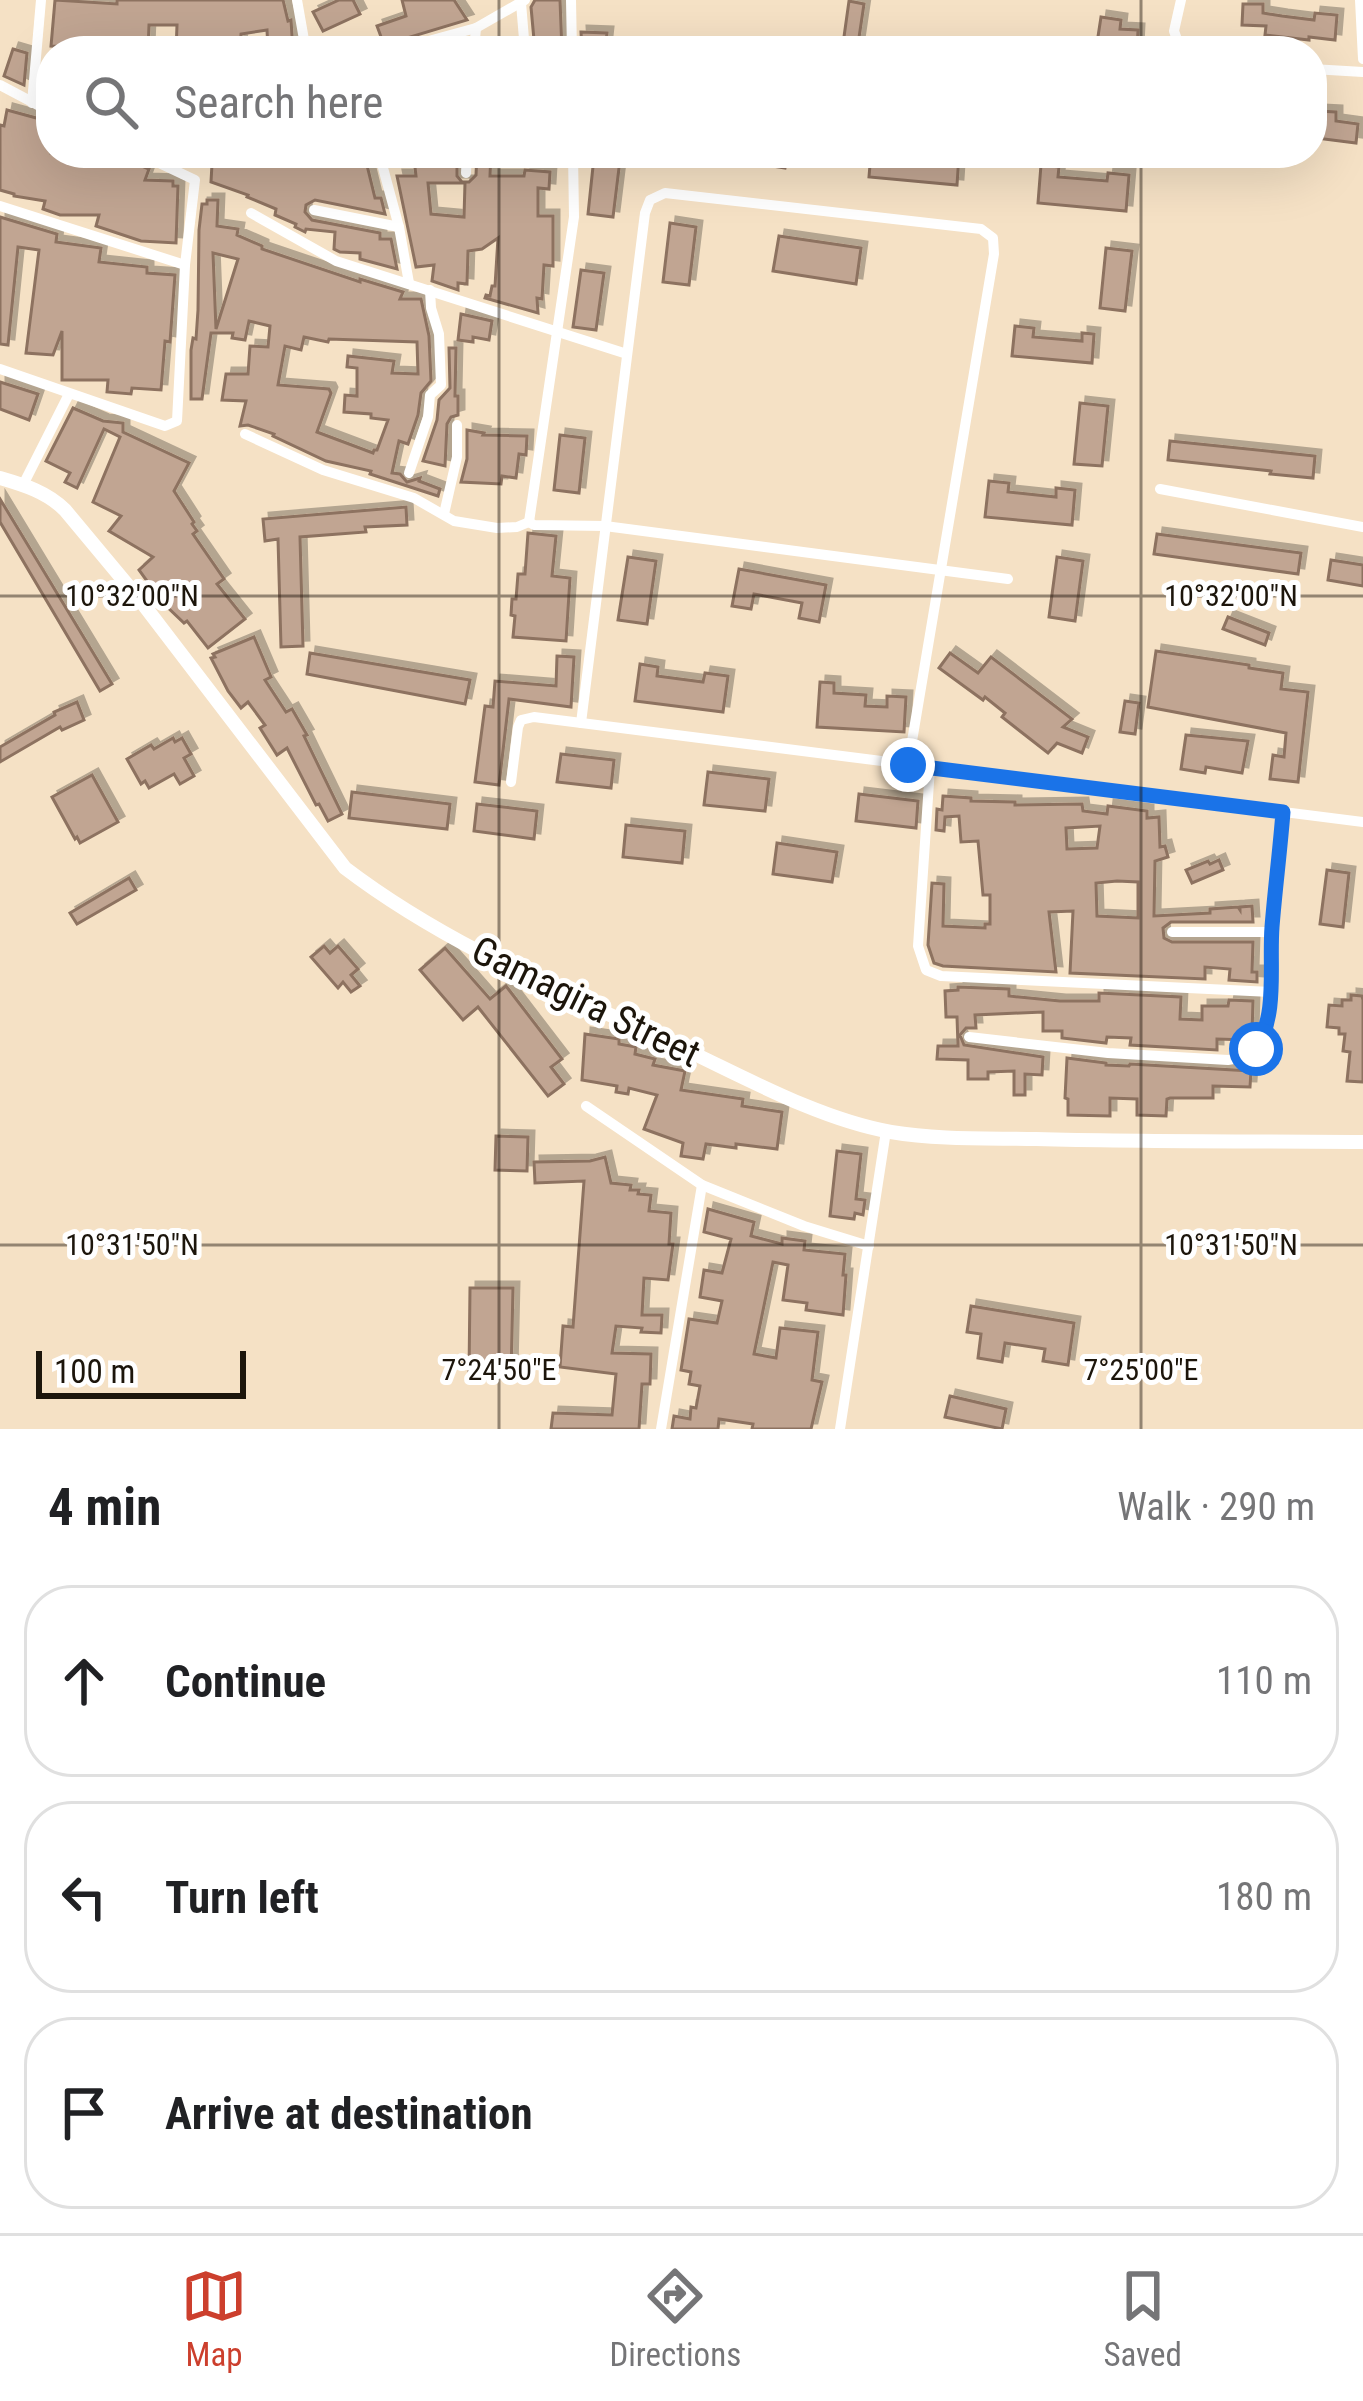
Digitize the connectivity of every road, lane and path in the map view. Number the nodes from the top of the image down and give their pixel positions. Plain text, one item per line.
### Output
1 (41, 0) edge
2 (297, 0) edge
3 (571, 0) edge
4 (1181, 0) edge
5 (1360, 0) edge
6 (523, 2) edge
7 (476, 28) junction
8 (43, 36) edge
9 (303, 36) edge
10 (447, 36) edge
11 (475, 36) edge
12 (524, 36) edge
13 (572, 36) edge
14 (1176, 36) edge
15 (1363, 59) edge
16 (1327, 70) edge
17 (1363, 72) edge
18 (0, 85) edge
19 (36, 88) edge
20 (32, 103) junction
21 (36, 105) edge
22 (170, 168) edge
23 (383, 168) edge
24 (466, 168) edge
25 (574, 168) edge
26 (466, 173) dead end
27 (0, 206) edge
28 (314, 210) dead end
29 (251, 213) dead end
30 (399, 226) junction
31 (185, 266) junction
32 (409, 283) junction
33 (430, 290) junction
34 (557, 333) junction
35 (627, 354) junction
36 (0, 369) edge
37 (70, 394) junction
38 (457, 425) dead end
39 (245, 434) dead end
40 (409, 472) dead end
41 (0, 478) edge
42 (23, 485) junction
43 (1160, 489) dead end
44 (444, 514) junction
45 (529, 522) junction
46 (605, 526) junction
47 (1363, 527) edge
48 (942, 569) junction
49 (1008, 579) dead end
50 (581, 723) junction
51 (908, 765) junction
52 (930, 767) junction
53 (512, 782) dead end
54 (1283, 812) junction
55 (1363, 822) edge
56 (1172, 932) dead end
57 (1271, 932) junction
58 (1271, 992) junction
59 (969, 1036) dead end
60 (586, 1106) dead end
61 (886, 1131) junction
62 (1363, 1142) edge
63 (702, 1185) junction
64 (869, 1246) junction
65 (661, 1429) edge
66 (841, 1429) edge

1 - 8 street
2 - 9 street
3 - 13 street
4 - 14 street
5 - 15 street
6 - 7 street
6 - 12 street
7 - 10 street
7 - 11 street
16 - 17 street
18 - 20 street
19 - 20 street
20 - 21 street
22 - 31 street
23 - 30 street
24 - 26 street
25 - 34 street
27 - 31 street
28 - 30 street
29 - 32 street
30 - 32 street
31 - 37 street
32 - 33 street
33 - 34 street
33 - 40 street
34 - 35 street
34 - 45 street
35 - 46 street
35 - 48 street
36 - 37 street
37 - 42 street
38 - 44 street
39 - 44 street
41 - 42 street, Gamagira Street
42 - 61 street, Gamagira Street
43 - 47 street
44 - 45 street
45 - 46 street
46 - 48 street
46 - 50 street
48 - 49 street
48 - 51 street
50 - 51 street
50 - 53 street
51 - 52 street
52 - 54 street
52 - 58 street
54 - 55 street
54 - 57 street
56 - 57 street
57 - 58 street
58 - 59 street
60 - 63 street
61 - 62 street, Gamagira Street
61 - 64 street
63 - 64 street
63 - 65 street
64 - 66 street

